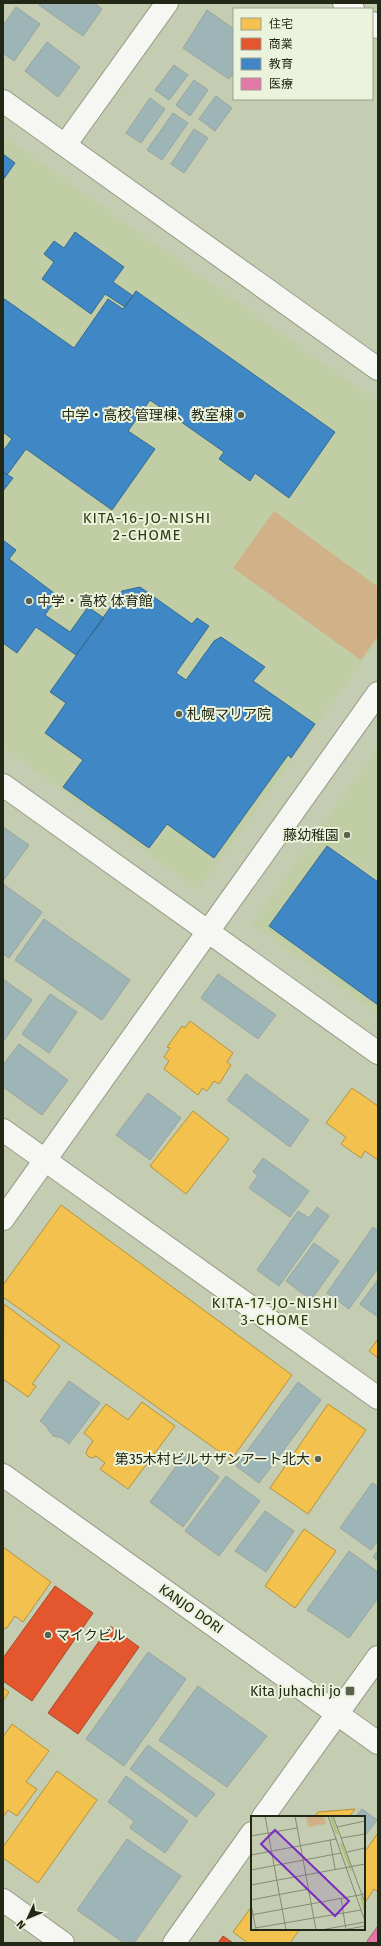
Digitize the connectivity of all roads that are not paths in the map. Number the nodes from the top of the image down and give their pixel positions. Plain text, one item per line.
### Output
1 (167, 3) edge
2 (3, 101) edge
3 (65, 145) junction
4 (378, 369) edge
5 (375, 702) edge
6 (3, 785) edge
7 (208, 932) junction
8 (378, 1053) edge
9 (3, 1130) edge
10 (45, 1160) junction
11 (3, 1219) edge
12 (378, 1398) edge
13 (3, 1475) edge
14 (378, 1657) edge
15 (337, 1713) junction
16 (378, 1743) edge
17 (264, 1816) edge
18 (251, 1834) edge
19 (3, 1900) edge
20 (63, 1943) edge
21 (174, 1943) edge

1 - 3 street
2 - 3 street
3 - 4 street
5 - 7 street
6 - 7 street
7 - 8 street
7 - 10 street
9 - 10 street
10 - 11 street
10 - 12 street
13 - 15 street, KANJO DORI
14 - 15 street
15 - 16 street, KANJO DORI
15 - 17 street
18 - 21 street
19 - 20 street

